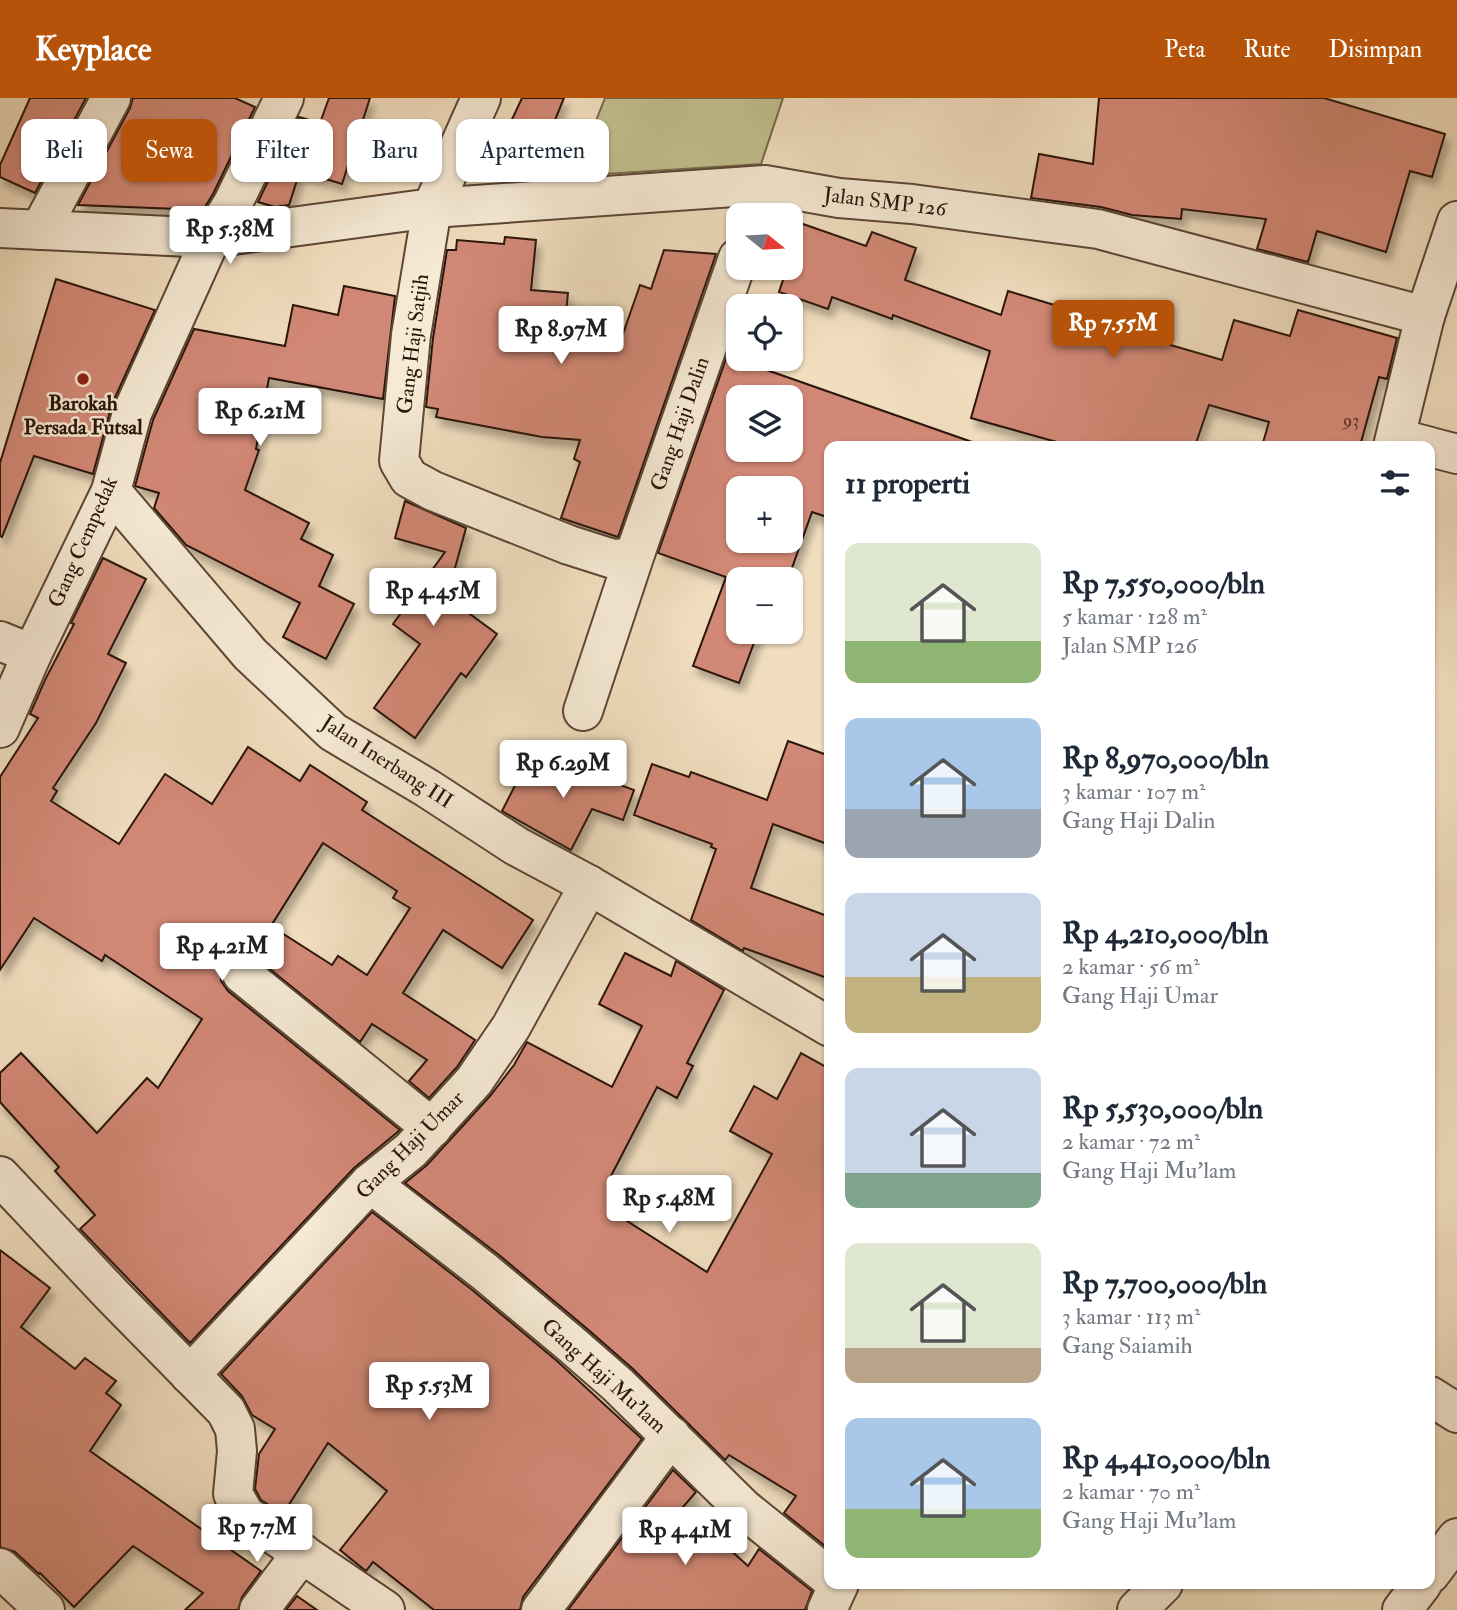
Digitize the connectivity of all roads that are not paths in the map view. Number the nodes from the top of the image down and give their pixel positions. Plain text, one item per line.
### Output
1 (111, 98) edge
2 (284, 98) edge
3 (481, 98) edge
4 (759, 200) edge
5 (432, 208) junction
6 (1457, 221) edge
7 (0, 228) edge
8 (40, 230) junction
9 (211, 238) junction
10 (730, 280) edge
11 (1425, 317) junction
12 (1411, 441) edge
13 (1435, 449) edge
14 (1457, 454) edge
15 (111, 491) junction
16 (636, 551) junction
17 (16, 648) edge
18 (583, 711) dead end
19 (0, 728) edge
20 (589, 885) junction
21 (242, 974) dead end
22 (824, 1023) edge
23 (432, 1128) junction
24 (0, 1176) edge
25 (370, 1183) junction
26 (190, 1375) junction
27 (1435, 1399) edge
28 (1457, 1412) edge
29 (671, 1436) junction
30 (1457, 1538) edge
31 (302, 1553) junction
32 (1435, 1567) edge
33 (0, 1568) edge
34 (824, 1579) edge
35 (1158, 1589) edge
36 (1418, 1589) edge
37 (40, 1608) edge
38 (259, 1610) edge
39 (385, 1610) edge
40 (541, 1610) edge
41 (1137, 1610) edge
42 (1402, 1610) edge

1 - 8 street
2 - 9 street, Gang Cempedak
3 - 5 street, Gang Haji Satjih
4 - 5 street, Jalan SMP 126
4 - 11 street, Jalan SMP 126
5 - 9 street, Jalan SMP 126
5 - 16 street, Gang Haji Satjih
6 - 11 street
7 - 8 street, Jalan SMP 126
8 - 9 street, Jalan SMP 126
9 - 15 street, Gang Cempedak
10 - 16 street, Gang Haji Dalin
11 - 12 street
13 - 14 street
15 - 17 street, Gang Cempedak
15 - 20 street, Jalan Inerbang III
16 - 18 street, Gang Haji Dalin
17 - 19 street, Gang Cempedak
20 - 22 street, Jalan Inerbang III
20 - 23 street, Gang Haji Umar
21 - 23 street
23 - 25 street, Gang Haji Umar
24 - 26 street
25 - 26 street, Gang Haji Umar
25 - 29 street, Gang Haji Mu'lam
26 - 31 street
27 - 28 street
29 - 34 street, Gang Haji Mu'lam
29 - 40 street
30 - 32 street
31 - 38 street
31 - 39 street
33 - 37 street
35 - 41 street
36 - 42 street

